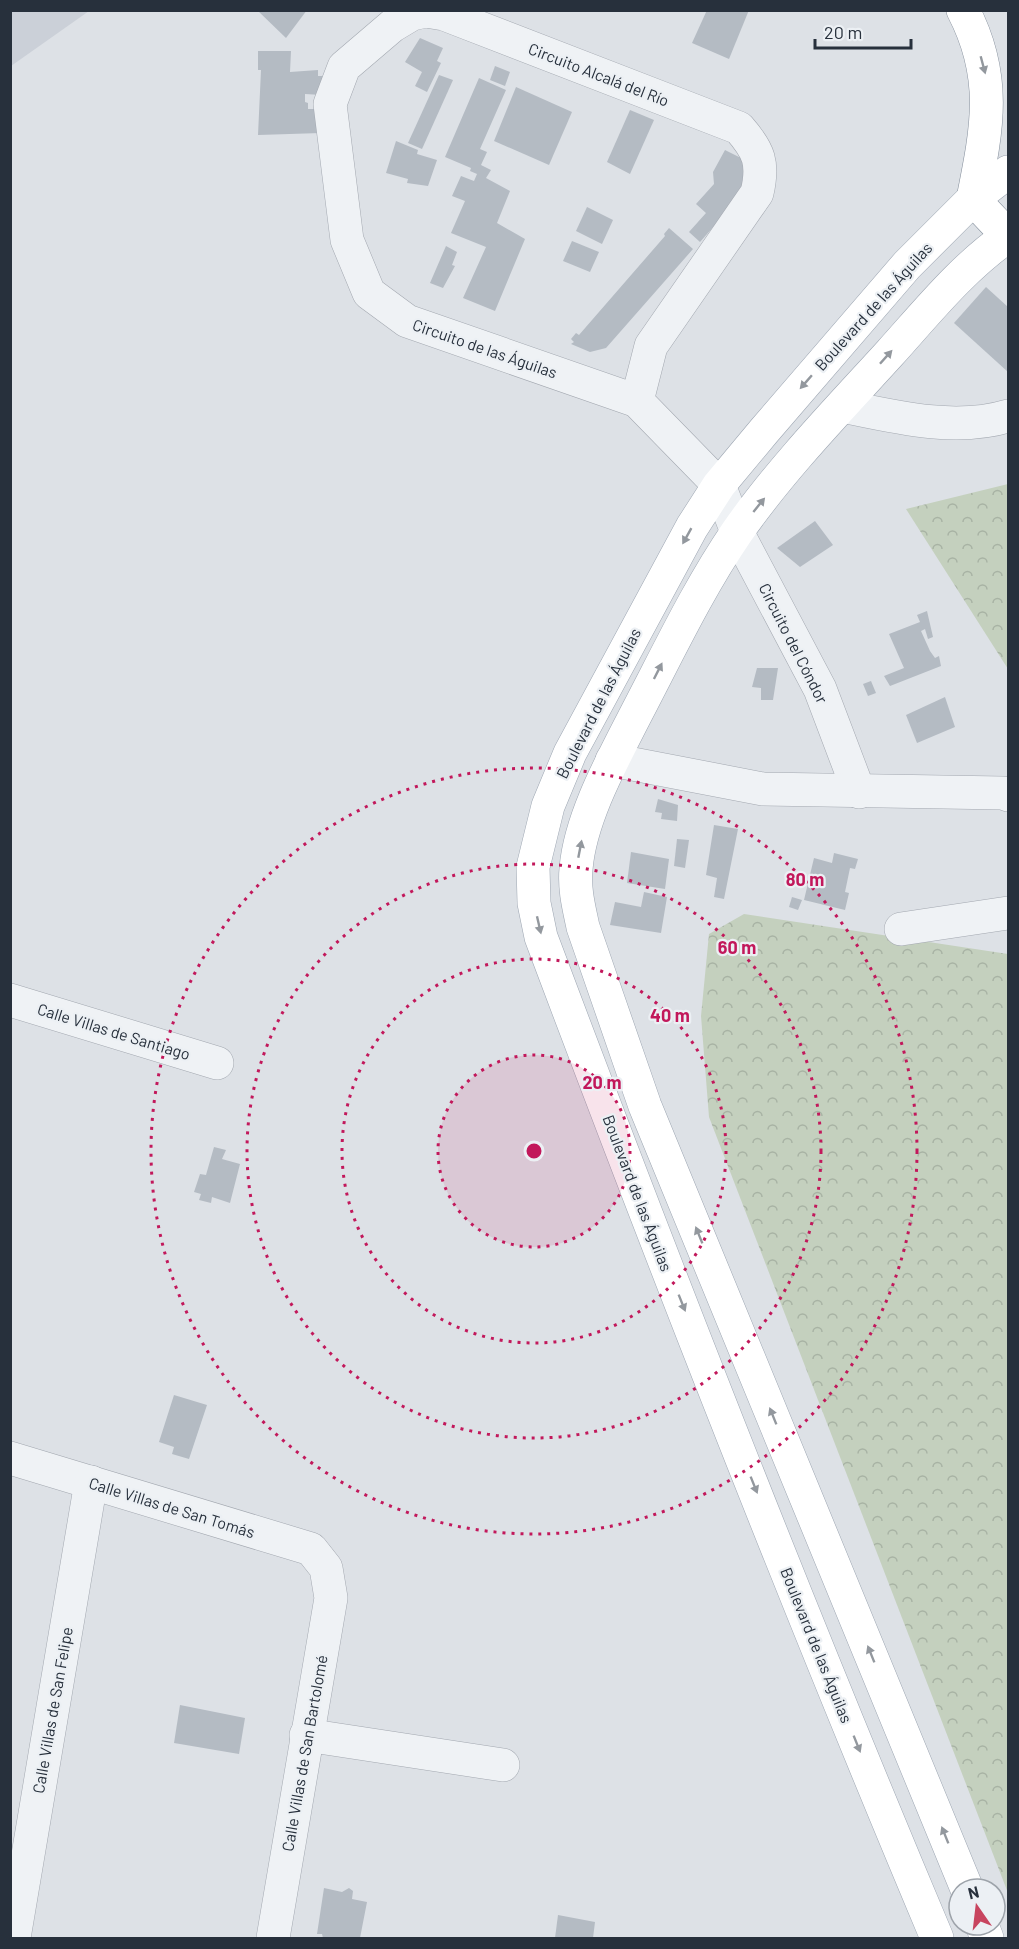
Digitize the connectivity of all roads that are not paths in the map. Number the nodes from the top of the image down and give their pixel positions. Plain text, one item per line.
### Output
1 (963, 10) edge
2 (412, 14) joint
3 (1008, 172) edge
4 (973, 199) junction
5 (1008, 236) edge
6 (637, 401) junction
7 (842, 406) junction
8 (1008, 416) edge
9 (719, 485) junction
10 (737, 532) junction
11 (612, 760) junction
12 (859, 792) junction
13 (1008, 795) edge
14 (1008, 913) edge
15 (901, 929) dead end
16 (10, 1000) edge
17 (217, 1063) dead end
18 (10, 1458) edge
19 (91, 1482) junction
20 (326, 1568) joint
21 (306, 1735) junction
22 (503, 1766) dead end
23 (962, 1877) edge
24 (14, 1938) edge
25 (273, 1938) edge
26 (937, 1938) edge

1 -> 4 main road
2 - 6 street, Circuito de las Águilas
2 - 6 street, Circuito Alcalá del Río
3 - 4 main road, Boulevard de las Águilas
4 - 5 main road
4 -> 9 main road, Boulevard de las Águilas
7 -> 5 main road
6 - 9 street, Circuito de las Águilas
7 - 8 street
10 -> 7 main road
9 - 10 street, Circuito de las Águilas
9 -> 26 main road, Boulevard de las Águilas
11 -> 10 main road
10 - 12 street, Circuito del Cóndor
11 - 12 street
23 -> 11 main road
12 - 13 street
14 - 15 street
16 - 17 street, Calle Villas de Santiago
18 - 19 street, Calle Villas de San Tomás
19 - 20 street, Calle Villas de San Tomás
19 - 24 street, Calle Villas de San Felipe
20 - 21 street, Calle Villas de San Bartolomé
21 - 22 street
21 - 25 street, Calle Villas de San Bartolomé

